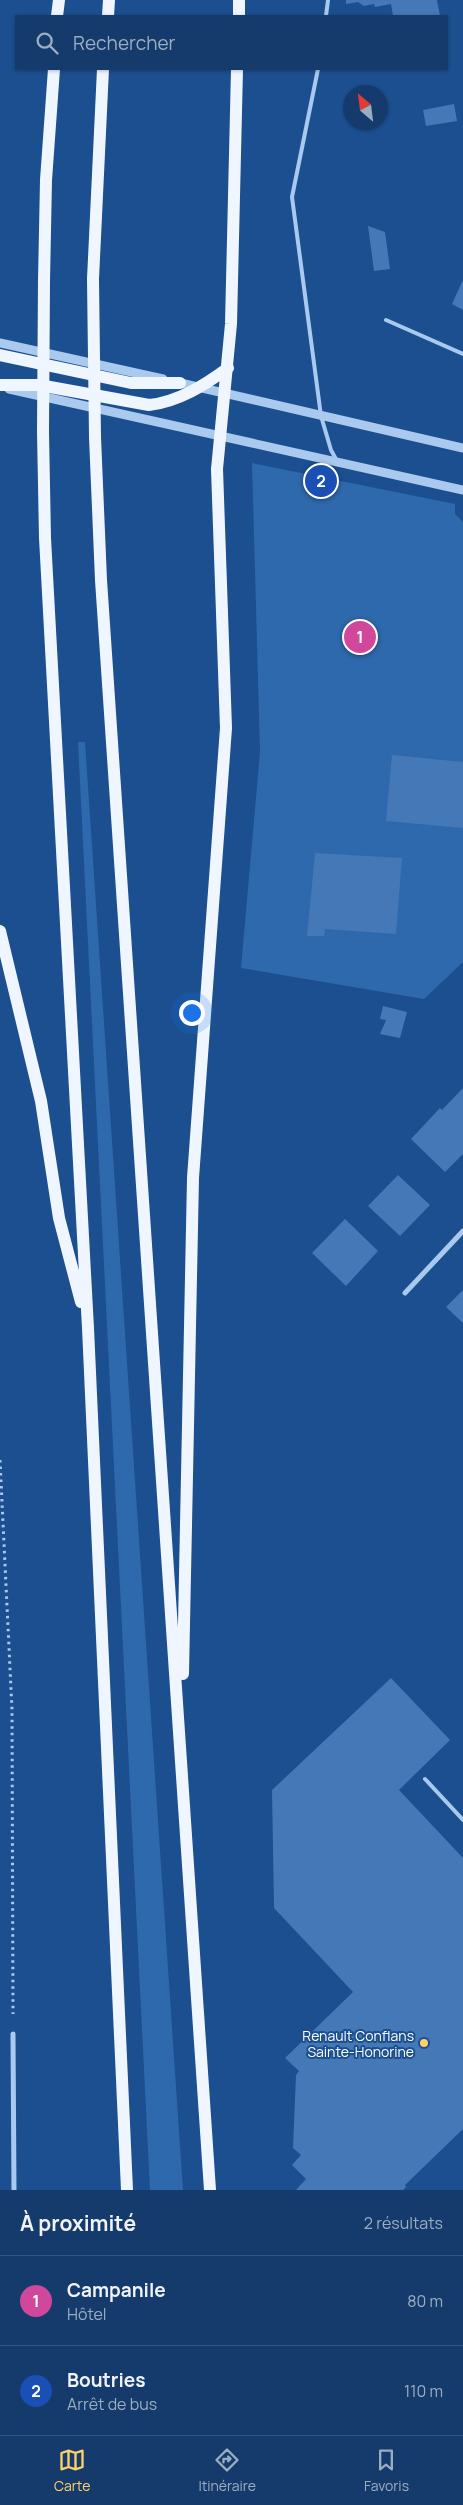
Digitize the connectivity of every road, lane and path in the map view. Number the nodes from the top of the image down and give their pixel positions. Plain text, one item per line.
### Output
1 (58, 0) edge
2 (109, 0) edge
3 (239, 0) edge
4 (328, 0) edge
5 (57, 15) edge
6 (108, 15) edge
7 (238, 15) edge
8 (326, 15) edge
9 (54, 70) edge
10 (103, 70) edge
11 (237, 70) edge
12 (318, 70) edge
13 (386, 320) dead end
14 (0, 342) edge
15 (463, 354) edge
16 (0, 355) edge
17 (228, 368) junction
18 (180, 383) junction
19 (0, 386) edge
20 (198, 387) junction
21 (225, 394) junction
22 (321, 416) junction
23 (220, 435) junction
24 (463, 448) edge
25 (337, 462) junction
26 (463, 490) edge
27 (0, 931) edge
28 (463, 1231) edge
29 (405, 1293) dead end
30 (88, 1328) junction
31 (0, 1460) edge
32 (181, 1761) junction
33 (425, 1779) dead end
34 (463, 1820) edge
35 (13, 2034) joint
36 (126, 2187) edge
37 (14, 2190) edge
38 (210, 2190) edge

1 - 5 main road
2 - 6 main road
3 - 7 main road
4 - 8 lane
9 - 30 main road, bridge
10 - 32 main road, bridge
11 - 17 main road
12 - 22 lane
13 - 15 lane
14 - 18 street
16 - 18 main road
17 - 20 main road
17 - 21 main road
18 - 20 street
19 - 20 main road
19 - 23 street
20 - 21 street
21 - 22 street
21 - 23 main road
22 - 24 street
22 - 25 lane
23 - 25 street
23 - 32 main road
25 - 26 street
27 - 30 main road
28 - 29 street
30 - 36 main road
31 - 35 path
32 - 38 main road
33 - 34 lane
35 - 37 street

